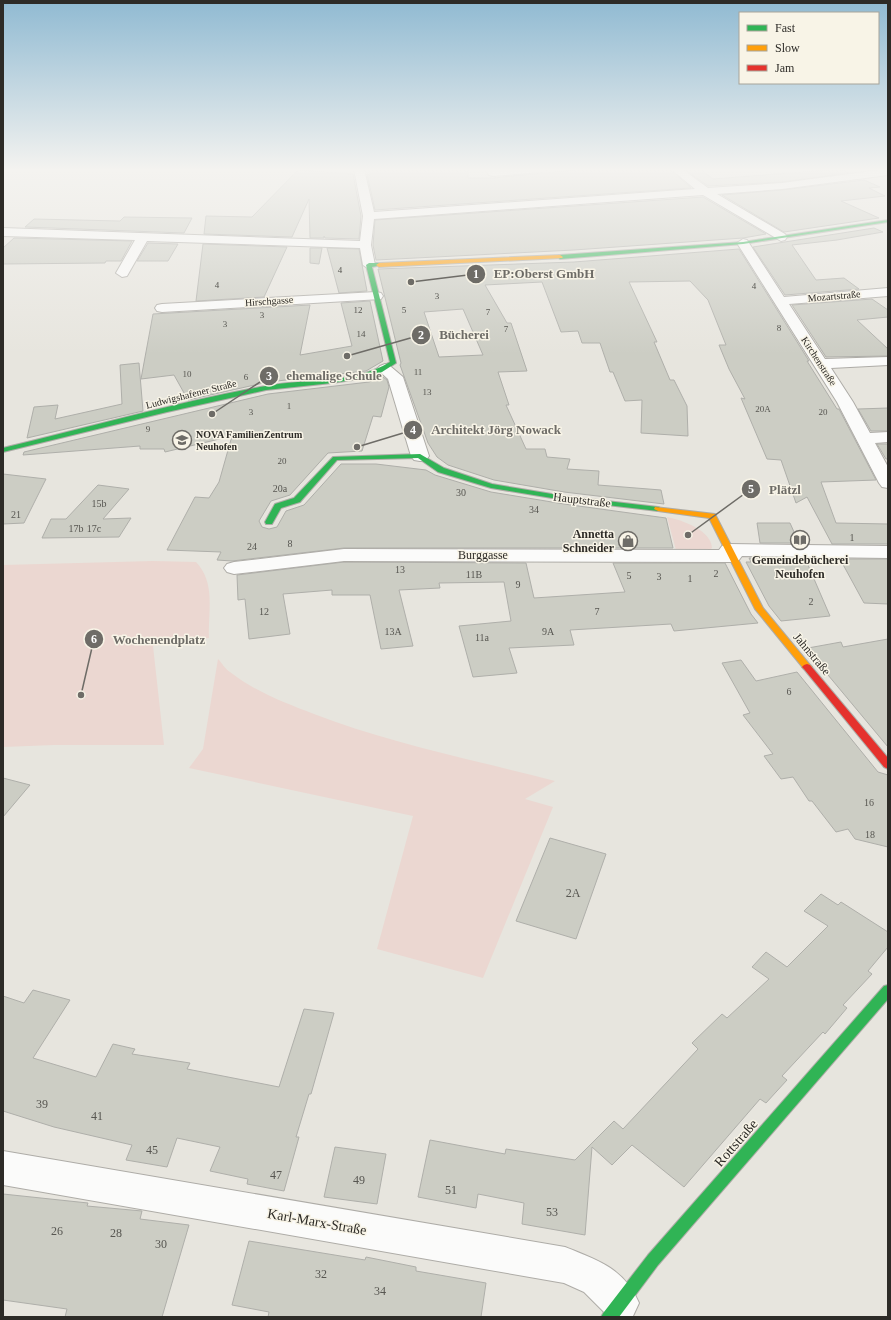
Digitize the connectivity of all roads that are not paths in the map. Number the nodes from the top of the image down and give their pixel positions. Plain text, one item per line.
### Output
1 (367, 231) edge
2 (770, 231) edge
3 (824, 231) edge
4 (3, 232) edge
5 (144, 236) junction
6 (781, 237) junction
7 (743, 243) junction
8 (365, 245) junction
9 (369, 265) junction
10 (122, 273) dead end
11 (888, 292) edge
12 (376, 296) junction
13 (780, 301) junction
14 (162, 308) dead end
15 (888, 360) edge
16 (821, 364) junction
17 (386, 369) junction
18 (888, 437) edge
19 (864, 438) junction
20 (3, 450) edge
21 (420, 456) junction
22 (888, 483) edge
23 (269, 522) dead end
24 (888, 552) edge
25 (731, 553) junction
26 (234, 568) dead end
27 (888, 765) edge
28 (888, 990) edge
29 (3, 1168) edge
30 (614, 1310) edge

1 - 8 street
2 - 6 street
3 - 6 main road
4 - 5 street
5 - 8 street
5 - 10 street
6 - 7 main road
7 - 9 main road
7 - 13 street, Kirchenstraße
8 - 9 street
9 - 12 main road
11 - 13 street, Mozartstraße
12 - 14 street, Hirschgasse
12 - 17 main road
13 - 16 street, Kirchenstraße
15 - 16 street
16 - 19 street, Kirchenstraße
17 - 20 main road, Ludwigshafener Straße
17 - 21 street
18 - 19 street
19 - 22 street, Kirchenstraße
21 - 23 main road
21 - 25 main road, Hauptstraße
24 - 25 street, Burggasse
25 - 26 street, Burggasse
25 - 27 main road, Jahnstraße
28 - 30 main road, Rottstraße
29 - 30 street, Karl-Marx-Straße

